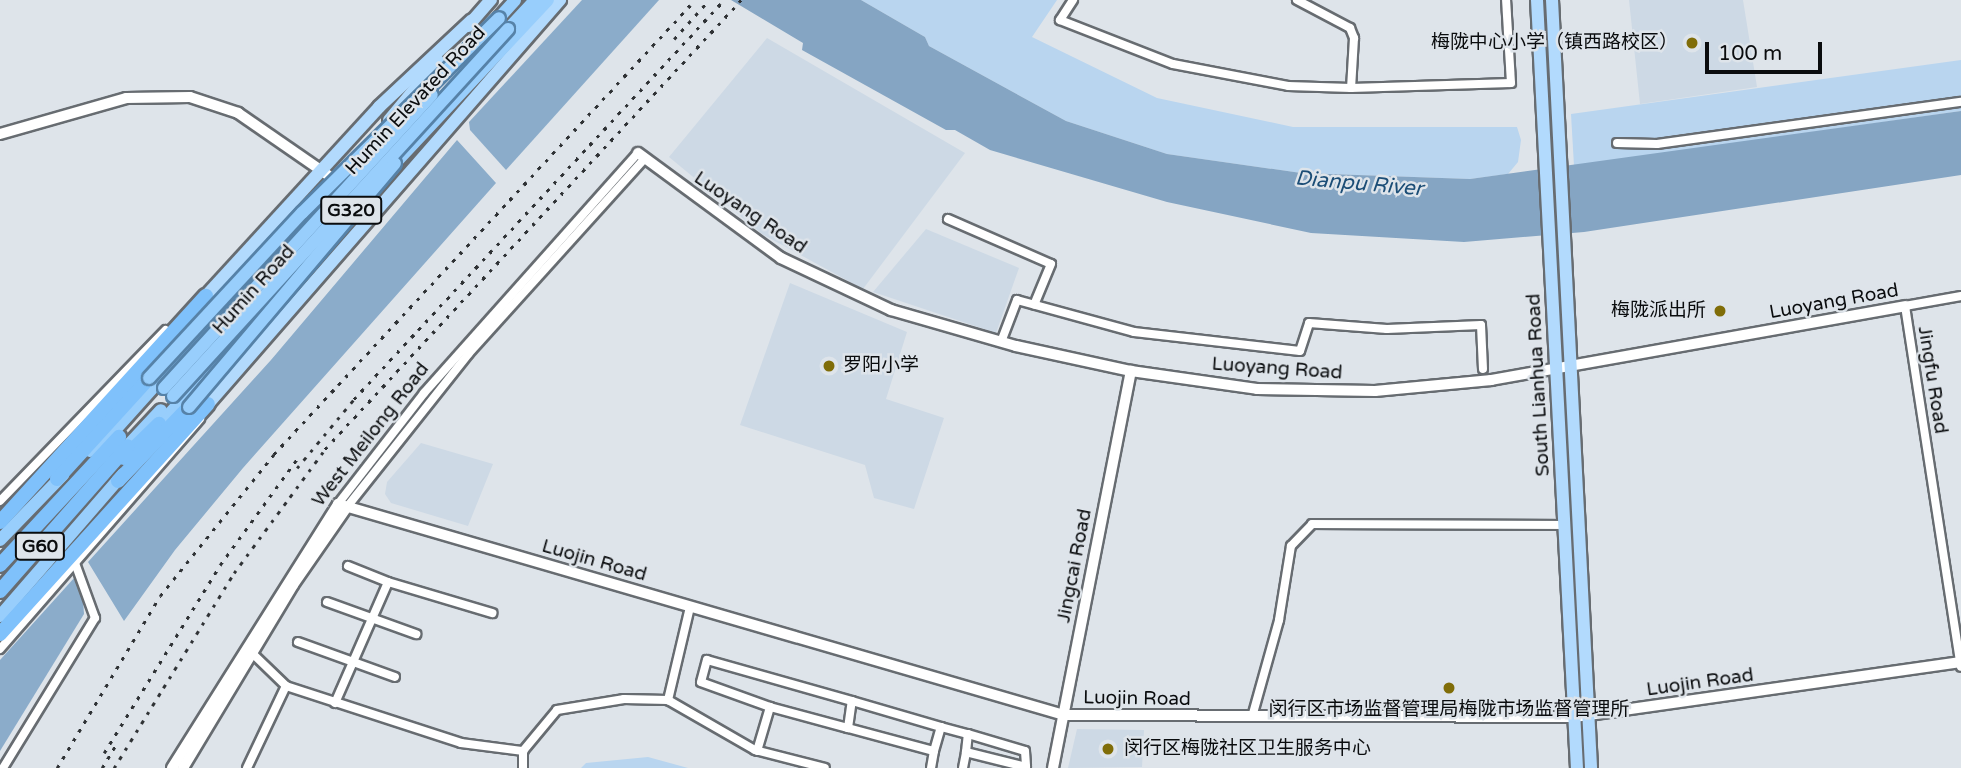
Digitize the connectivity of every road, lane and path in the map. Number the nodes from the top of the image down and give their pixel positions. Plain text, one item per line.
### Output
1 (491, 0) edge
2 (515, 0) edge
3 (535, 0) edge
4 (548, 0) edge
5 (560, 0) edge
6 (1073, 0) edge
7 (1297, 0) edge
8 (1506, 0) edge
9 (1536, 0) edge
10 (1552, 0) edge
11 (499, 19) junction
12 (472, 20) junction
13 (508, 29) junction
14 (1351, 88) junction
15 (1961, 102) edge
16 (0, 134) edge
17 (1617, 143) dead end
18 (641, 155) joint
19 (320, 169) junction
20 (338, 182) junction
21 (360, 200) junction
22 (374, 211) junction
23 (948, 219) dead end
24 (206, 296) junction
25 (1961, 296) edge
26 (1034, 305) junction
27 (1905, 306) junction
28 (1001, 342) junction
29 (1573, 367) junction
30 (1483, 369) dead end
31 (1559, 369) junction
32 (1131, 371) junction
33 (149, 378) joint
34 (168, 392) junction
35 (208, 404) junction
36 (189, 407) joint
37 (164, 428) junction
38 (116, 435) junction
39 (62, 455) junction
40 (57, 479) joint
41 (124, 484) junction
42 (80, 501) junction
43 (0, 502) edge
44 (343, 505) junction
45 (0, 522) edge
46 (1566, 525) junction
47 (0, 540) edge
48 (75, 564) junction
49 (0, 565) edge
50 (348, 566) dead end
51 (388, 582) junction
52 (0, 591) edge
53 (327, 602) dead end
54 (690, 607) junction
55 (492, 613) dead end
56 (0, 616) edge
57 (371, 620) junction
58 (0, 634) edge
59 (416, 634) dead end
60 (298, 642) dead end
61 (0, 649) edge
62 (252, 653) junction
63 (352, 664) junction
64 (1961, 664) edge
65 (395, 677) dead end
66 (286, 686) junction
67 (668, 700) junction
68 (852, 701) junction
69 (335, 703) junction
70 (770, 706) junction
71 (1064, 715) junction
72 (1588, 716) junction
73 (1252, 717) junction
74 (1574, 717) junction
75 (941, 727) junction
76 (848, 729) junction
77 (968, 734) junction
78 (523, 751) junction
79 (757, 751) junction
80 (933, 751) junction
81 (966, 752) junction
82 (3, 768) edge
83 (172, 768) edge
84 (183, 768) edge
85 (247, 768) edge
86 (523, 768) edge
87 (825, 768) edge
88 (931, 768) edge
89 (963, 768) edge
90 (1053, 768) edge
91 (1577, 768) edge
92 (1591, 768) edge

1 - 12 main road, Humin Road / G320
2 - 11 highway, Humin Elevated Road
3 - 13 highway, Humin Elevated Road
4 - 21 highway, Humin Road / G320
5 - 22 main road
6 - 14 street
7 - 14 street
8 - 14 street
9 - 31 main road, South Lianhua Road
10 - 29 main road, South Lianhua Road
11 - 33 highway, bridge
11 - 34 highway, Humin Elevated Road, bridge
12 - 19 main road
12 - 20 main road, Humin Road / G320
13 - 34 highway, Humin Elevated Road, bridge
13 - 36 highway, bridge
15 - 17 street
16 - 19 street
18 - 28 street, Luoyang Road
18 - 44 street, West Meilong Road
19 - 20 street
19 - 24 main road
20 - 21 street
20 - 38 highway, Humin Road / G320
21 - 22 street
21 - 37 highway, Humin Road / G320
22 - 35 main road
23 - 26 street
24 - 39 highway
24 - 43 street, Humin Road
25 - 27 street, Luoyang Road
26 - 28 street
26 - 30 street
27 - 29 street, Luoyang Road
27 - 64 street, Jingfu Road
28 - 32 street, Luoyang Road
29 - 31 street, Luoyang Road
29 - 72 main road, South Lianhua Road
31 - 32 street, Luoyang Road
31 - 46 main road, South Lianhua Road
32 - 71 street, Jingcai Road
33 - 38 highway
34 - 38 highway, Humin Elevated Road
35 - 41 highway
35 - 48 street
36 - 37 highway
37 - 41 highway
37 - 42 highway
38 - 39 highway
38 - 40 highway
38 - 42 highway, G60
38 - 49 highway, G60
39 - 45 highway
40 - 47 highway
41 - 56 highway
41 - 58 highway
42 - 52 highway, G60
44 - 54 street, Luojin Road
44 - 62 street, West Meilong Road
44 - 83 street, West Meilong Road
46 - 73 street
46 - 74 main road, South Lianhua Road
48 - 61 street
48 - 82 street
50 - 51 street
51 - 55 street
51 - 57 street
53 - 57 street
54 - 67 street
54 - 71 street, Luojin Road
57 - 59 street
57 - 63 street
60 - 63 street
62 - 66 street
62 - 84 street, West Meilong Road
63 - 65 street
63 - 69 street
64 - 72 street, Luojin Road
66 - 69 street
66 - 85 street
67 - 78 street
67 - 79 street
68 - 70 street
68 - 75 street
68 - 76 street
69 - 78 street
70 - 76 street
70 - 79 street
71 - 73 street, Luojin Road
71 - 90 street, Jingcai Road
72 - 74 street, Luojin Road
72 - 92 main road, South Lianhua Road
73 - 74 street, Luojin Road
74 - 91 main road, South Lianhua Road
75 - 77 street
75 - 80 street
76 - 80 street
77 - 81 street
77 - 81 street
78 - 86 street
79 - 87 street
80 - 88 street
81 - 89 street

